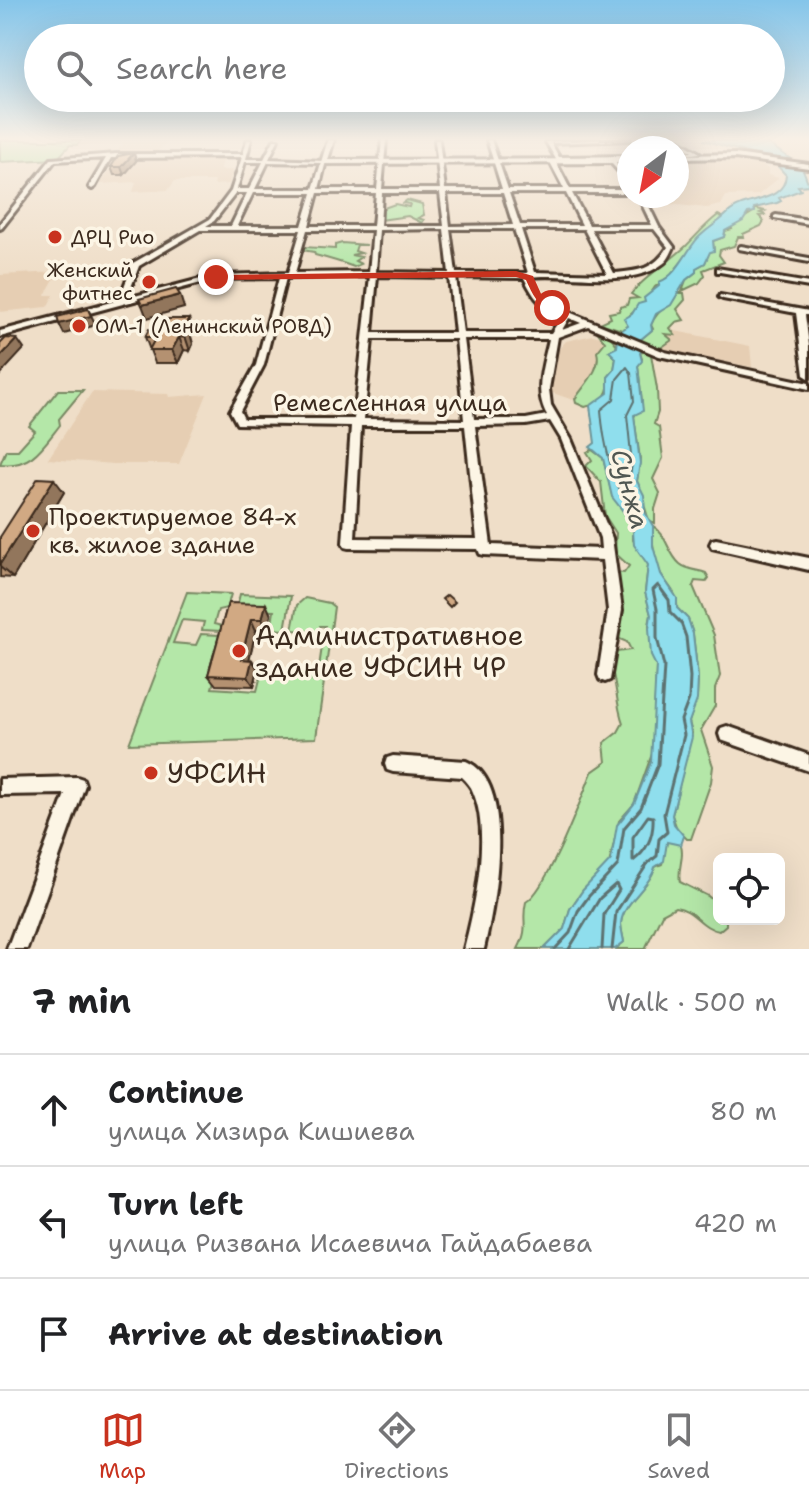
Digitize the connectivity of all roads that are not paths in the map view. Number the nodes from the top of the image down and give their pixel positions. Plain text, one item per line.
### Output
1 (34, 184) edge
2 (94, 184) edge
3 (236, 184) edge
4 (256, 184) edge
5 (319, 184) edge
6 (381, 184) edge
7 (442, 184) edge
8 (503, 184) edge
9 (564, 184) edge
10 (92, 187) dead end
11 (234, 191) junction
12 (253, 191) junction
13 (317, 191) junction
14 (568, 191) junction
15 (617, 191) edge
16 (380, 192) junction
17 (443, 192) junction
18 (505, 192) junction
19 (647, 208) edge
20 (776, 217) dead end
21 (809, 222) edge
22 (0, 227) edge
23 (376, 227) junction
24 (448, 227) junction
25 (586, 227) junction
26 (656, 227) junction
27 (197, 228) junction
28 (233, 228) junction
29 (306, 228) junction
30 (516, 228) junction
31 (741, 248) dead end
32 (809, 260) edge
33 (720, 270) dead end
34 (373, 274) junction
35 (453, 274) junction
36 (287, 275) junction
37 (529, 275) junction
38 (611, 275) junction
39 (809, 285) edge
40 (723, 297) dead end
41 (122, 302) junction
42 (804, 312) edge
43 (567, 315) junction
44 (593, 325) junction
45 (0, 334) edge
46 (369, 336) junction
47 (461, 336) junction
48 (554, 336) junction
49 (809, 375) edge
50 (809, 386) edge
51 (552, 417) junction
52 (357, 422) junction
53 (471, 423) junction
54 (716, 544) dead end
55 (485, 547) junction
56 (608, 555) junction
57 (809, 564) edge
58 (605, 675) dead end
59 (727, 734) dead end
60 (809, 763) edge
61 (393, 764) dead end
62 (0, 787) edge
63 (17, 949) edge
64 (474, 949) edge

1 - 22 street
2 - 10 street
3 - 11 street
4 - 12 street
5 - 13 street
6 - 16 street
7 - 17 street
8 - 18 street
9 - 14 street
11 - 12 street
11 - 27 street
12 - 13 street
12 - 28 street
13 - 16 street
13 - 29 street
14 - 15 street
14 - 18 street
14 - 25 street
16 - 17 street
16 - 23 street
17 - 18 street
17 - 24 street
18 - 30 street
19 - 26 street
20 - 21 street
23 - 24 street
23 - 29 street
23 - 34 street
24 - 30 street
24 - 35 street
25 - 26 street
25 - 30 street
25 - 38 street
26 - 38 street
27 - 28 street
27 - 41 street
28 - 29 street
29 - 36 street
30 - 37 street
31 - 32 street
33 - 39 street
34 - 35 street
34 - 36 street
34 - 46 street
35 - 37 street
35 - 47 street
36 - 41 street
36 - 52 street, Ремесленная улица
37 - 38 street
37 - 43 street
40 - 42 street
41 - 45 street
42 - 49 street
43 - 44 street
43 - 48 street
44 - 48 street
44 - 50 street
46 - 47 street
46 - 52 street
47 - 48 street
47 - 53 street
48 - 51 street
51 - 53 street, Ремесленная улица
51 - 56 street
52 - 53 street, Ремесленная улица
52 - 55 street
53 - 55 street
54 - 57 street
55 - 56 street
56 - 58 street
59 - 60 street
61 - 64 street
62 - 63 street

